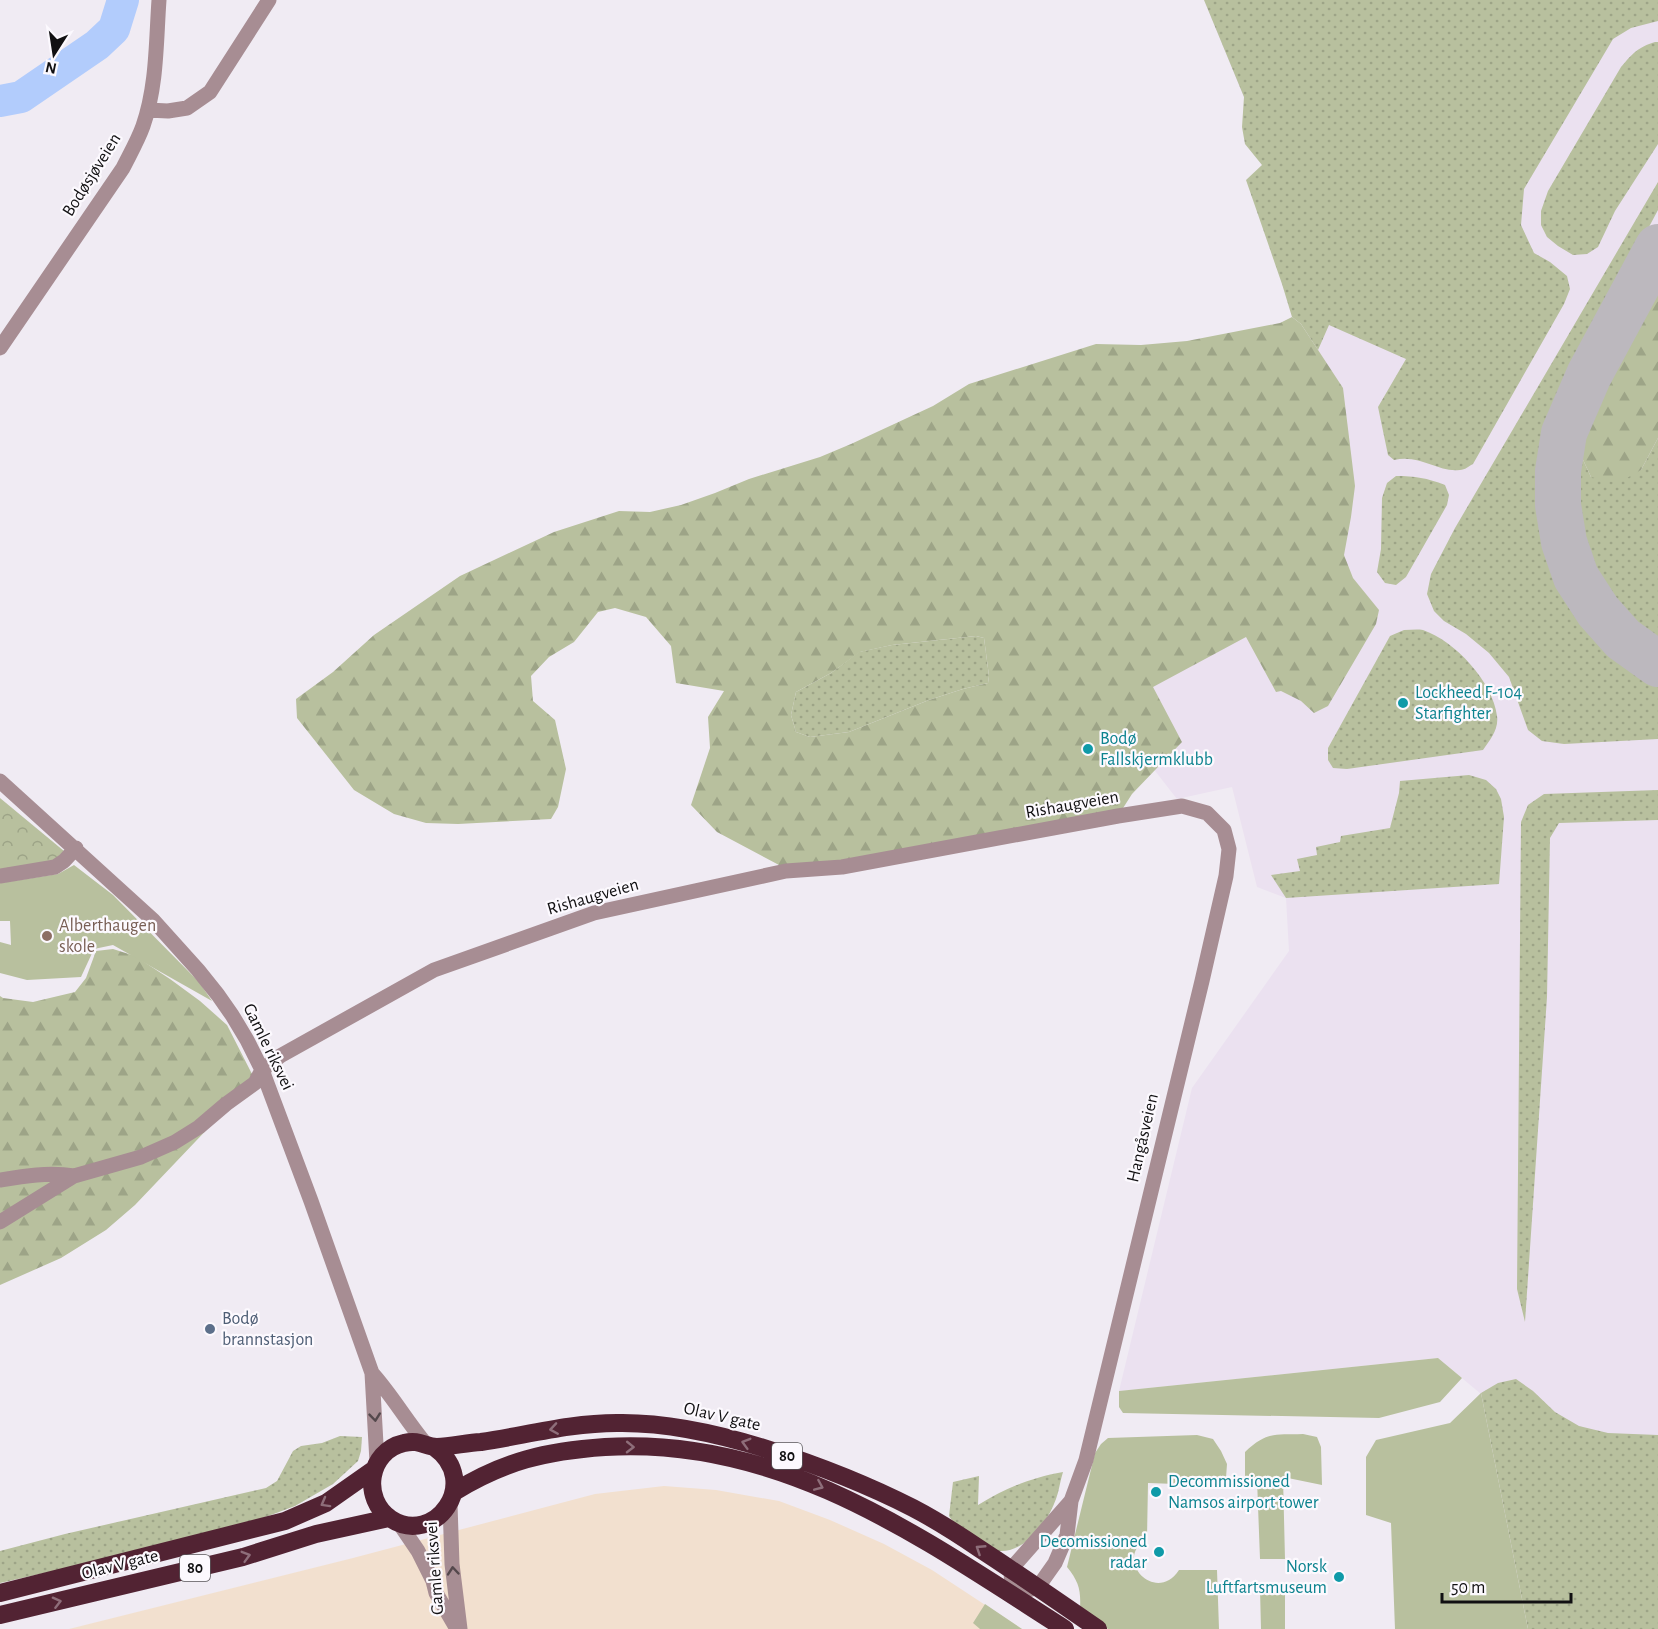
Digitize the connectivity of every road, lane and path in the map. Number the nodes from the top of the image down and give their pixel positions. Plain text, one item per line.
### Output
1 (159, 0) edge
2 (269, 0) edge
3 (148, 110) junction
4 (0, 348) edge
5 (0, 781) edge
6 (1182, 806) joint
7 (76, 848) junction
8 (0, 876) edge
9 (262, 1070) junction
10 (74, 1176) junction
11 (0, 1180) edge
12 (0, 1222) edge
13 (372, 1373) junction
14 (429, 1445) junction
15 (375, 1466) junction
16 (452, 1498) junction
17 (1071, 1501) junction
18 (394, 1520) junction
19 (1011, 1569) junction
20 (1038, 1587) junction
21 (0, 1593) edge
22 (1012, 1595) junction
23 (0, 1615) edge
24 (458, 1629) edge
25 (1065, 1629) edge
26 (1098, 1629) edge

1 - 3 street, Bodøsjøveien
2 - 3 street
3 - 4 street, Bodøsjøveien
5 - 7 street, Gamle riksvei
6 - 9 street, Rishaugveien
6 - 17 street, Hangåsveien
7 - 8 street
7 - 9 street, Gamle riksvei
9 - 10 street, Rishaugveien
9 - 13 street, Gamle riksvei
10 - 11 street, Rishaugveien
10 - 12 street, Rishaugveien
13 - 14 street, Gamle riksvei
13 -> 15 street, Gamle riksvei
14 - 15 highway, Olav V gate / 80
14 - 16 highway
19 -> 14 highway, Olav V gate / 80
15 - 18 highway
15 -> 21 highway, Olav V gate / 80
16 - 18 highway, Olav V gate / 80
16 -> 22 highway, Olav V gate / 80
24 -> 16 street, Gamle riksvei
17 - 19 street
17 - 20 street
23 -> 18 highway, Olav V gate / 80
18 - 24 street, Gamle riksvei
19 - 20 highway, Olav V gate / 80
19 - 22 street
20 - 22 street
20 - 26 highway, Olav V gate / 80
22 - 25 highway, Olav V gate / 80

